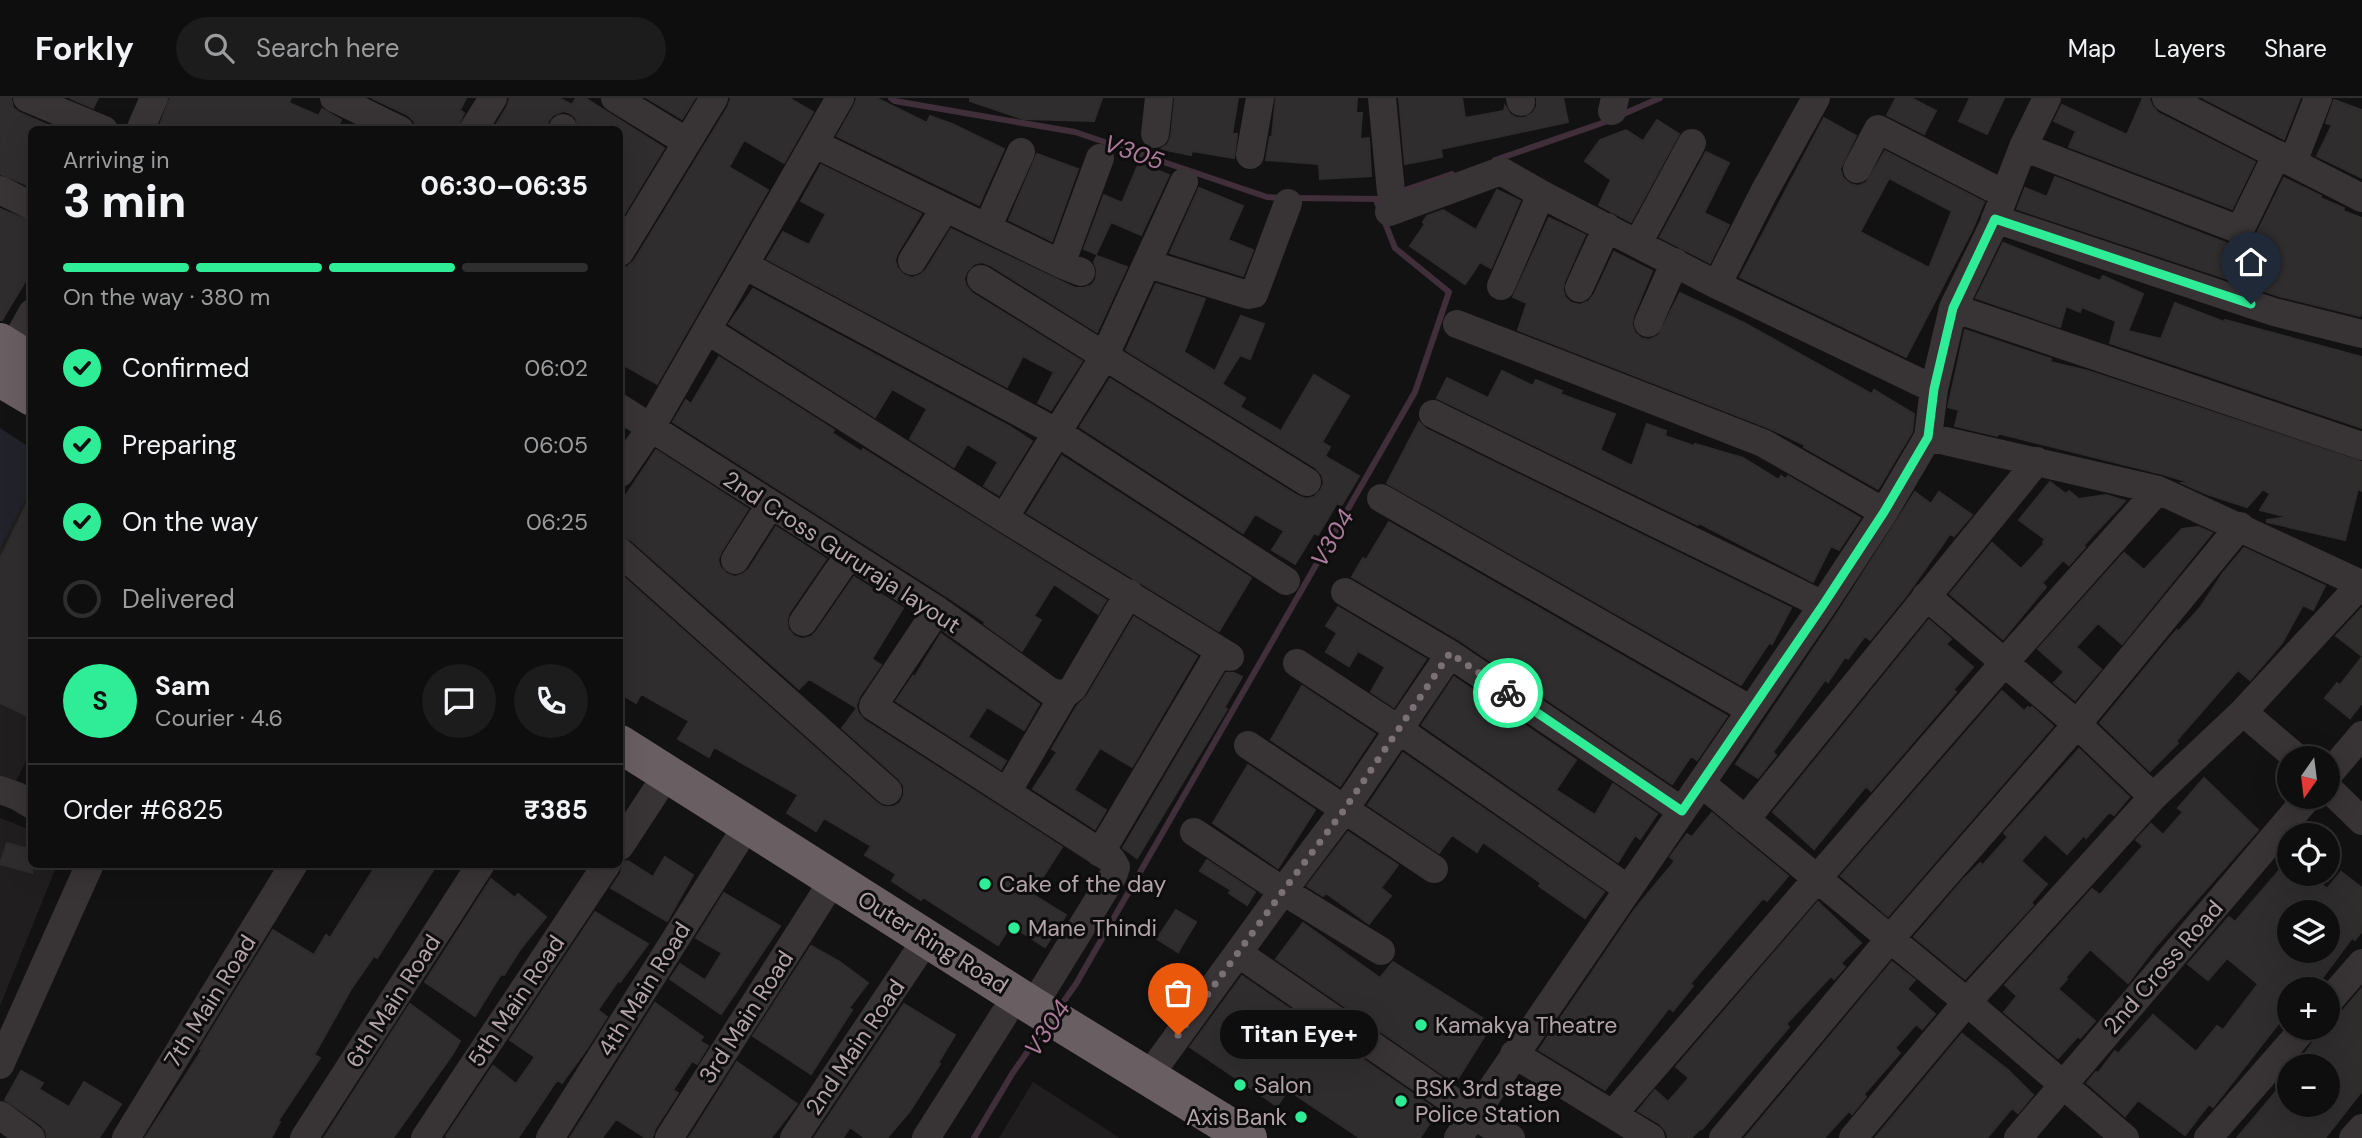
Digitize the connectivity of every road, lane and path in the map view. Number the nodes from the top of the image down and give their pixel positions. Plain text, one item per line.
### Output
1 (27, 98) edge
2 (154, 98) edge
3 (334, 98) edge
4 (615, 98) edge
5 (715, 98) edge
6 (840, 98) edge
7 (1159, 98) edge
8 (1260, 98) edge
9 (1382, 98) edge
10 (1816, 98) edge
11 (2048, 98) edge
12 (2166, 98) edge
13 (2318, 98) edge
14 (488, 100) edge
15 (94, 126) edge
16 (142, 126) edge
17 (392, 126) edge
18 (476, 126) edge
19 (1155, 134) dead end
20 (687, 142) junction
21 (1692, 143) dead end
22 (815, 144) junction
23 (2023, 147) junction
24 (1021, 152) dead end
25 (1250, 155) dead end
26 (2285, 158) junction
27 (1100, 159) dead end
28 (1857, 169) dead end
29 (1184, 182) dead end
30 (0, 190) edge
31 (1541, 194) junction
32 (2362, 198) edge
33 (1288, 203) dead end
34 (28, 204) edge
35 (2000, 206) junction
36 (946, 208) junction
37 (1607, 227) junction
38 (987, 228) junction
39 (1638, 243) junction
40 (623, 245) edge
41 (912, 261) dead end
42 (1675, 262) junction
43 (1148, 264) junction
44 (744, 265) junction
45 (981, 279) dead end
46 (1717, 285) junction
47 (1501, 286) dead end
48 (1579, 288) dead end
49 (1953, 308) junction
50 (28, 322) edge
51 (1648, 323) dead end
52 (1457, 324) dead end
53 (706, 330) junction
54 (2362, 334) edge
55 (1105, 355) junction
56 (11, 358) edge
57 (1934, 389) junction
58 (28, 390) edge
59 (623, 410) edge
60 (1433, 414) dead end
61 (650, 429) junction
62 (1058, 433) junction
63 (1928, 437) junction
64 (2362, 446) edge
65 (2037, 461) junction
66 (623, 468) edge
67 (1307, 482) dead end
68 (2158, 490) junction
69 (1381, 498) dead end
70 (771, 505) junction
71 (1884, 512) junction
72 (1004, 518) junction
73 (2239, 526) junction
74 (623, 555) edge
75 (849, 555) junction
76 (735, 560) dead end
77 (1286, 581) dead end
78 (2362, 583) edge
79 (1346, 592) dead end
80 (1129, 593) junction
81 (1926, 596) junction
82 (1823, 605) junction
83 (937, 610) junction
84 (803, 622) dead end
85 (1450, 653) junction
86 (1297, 663) dead end
87 (2003, 663) junction
88 (1064, 695) junction
89 (1751, 710) junction
90 (2243, 712) junction
91 (2077, 724) junction
92 (1398, 730) junction
93 (2362, 735) edge
94 (1248, 745) dead end
95 (623, 746) edge
96 (2283, 746) edge
97 (2340, 761) edge
98 (623, 769) edge
99 (1701, 783) junction
100 (0, 790) edge
101 (888, 790) dead end
102 (656, 791) junction
103 (1007, 792) junction
104 (2153, 797) junction
105 (2340, 800) edge
106 (28, 803) edge
107 (2298, 809) edge
108 (1344, 810) junction
109 (1682, 811) junction
110 (1745, 820) junction
111 (2362, 821) edge
112 (1194, 832) dead end
113 (738, 840) junction
114 (623, 841) edge
115 (1100, 853) junction
116 (88, 868) edge
117 (292, 868) edge
118 (478, 868) edge
119 (604, 868) edge
120 (1434, 869) dead end
121 (1817, 880) junction
122 (1628, 889) junction
123 (1283, 891) junction
124 (823, 896) junction
125 (1889, 940) junction
126 (1381, 951) dead end
127 (1238, 953) junction
128 (916, 955) junction
129 (2362, 963) edge
130 (2340, 988) edge
131 (1967, 1002) junction
132 (1025, 1015) junction
133 (2294, 1040) edge
134 (1073, 1045) junction
135 (1514, 1054) junction
136 (0, 1065) edge
137 (1148, 1077) junction
138 (2062, 1085) junction
139 (1613, 1114) junction
140 (0, 1115) edge
141 (1466, 1127) edge
142 (2362, 1128) edge
143 (1219, 1134) edge
144 (31, 1138) edge
145 (126, 1138) edge
146 (304, 1138) edge
147 (425, 1138) edge
148 (550, 1138) edge
149 (669, 1138) edge
150 (794, 1138) edge
151 (926, 1138) edge
152 (1511, 1138) edge
153 (1651, 1138) edge
154 (1723, 1138) edge
155 (1853, 1138) edge
156 (2018, 1138) edge
157 (2125, 1138) edge
158 (2208, 1138) edge
159 (2353, 1138) edge

1 - 15 street
2 - 16 street
3 - 17 street
4 - 20 street
5 - 20 street
6 - 22 street
7 - 19 street
8 - 25 street
9 - 31 street
10 - 46 street
11 - 23 street
12 - 26 street
13 - 26 street
14 - 18 street
20 - 40 street
21 - 39 street
22 - 36 street
22 - 44 street
23 - 26 street
23 - 35 street
24 - 38 street
26 - 32 street
27 - 38 street
28 - 35 street
29 - 43 street
30 - 34 street
31 - 37 street
31 - 47 street
33 - 43 street
35 - 49 street
35 - 54 street
36 - 38 street
36 - 41 street
37 - 39 street
37 - 48 street
39 - 42 street
42 - 46 street
42 - 51 street
43 - 55 street
44 - 53 street
44 - 62 street
45 - 55 street
46 - 57 street
49 - 57 street
49 - 64 street
50 - 56 street
52 - 71 street
53 - 61 street
53 - 72 street
55 - 62 street
55 - 67 street
56 - 58 highway
57 - 63 street
59 - 61 street, 2nd Cross Gururaja layout
60 - 82 street
61 - 66 street
61 - 70 street, 2nd Cross Gururaja layout
62 - 72 street
62 - 77 street
63 - 65 street
63 - 71 street
65 - 68 street
65 - 81 street
68 - 73 street
68 - 87 street
69 - 89 street
70 - 75 street, 2nd Cross Gururaja layout
70 - 76 street
71 - 82 street
72 - 80 street
73 - 78 street
73 - 91 street
74 - 101 street
75 - 83 street, 2nd Cross Gururaja layout
75 - 84 street
78 - 90 street
79 - 85 street
80 - 88 street
80 - 115 street
81 - 87 street
81 - 110 street
82 - 89 street
83 - 88 street, 2nd Cross Gururaja layout
83 - 103 street
85 - 92 street
85 - 109 street
86 - 92 street
87 - 91 street
87 - 121 street
88 - 103 street
89 - 99 street
90 - 96 street
90 - 104 street
91 - 104 street
91 - 125 street
92 - 108 street
92 - 122 street
93 - 97 street
94 - 108 street
95 - 132 highway, Outer Ring Road
98 - 102 highway, Outer Ring Road
99 - 109 street
99 - 110 street
100 - 106 street
102 - 113 highway, Outer Ring Road
102 - 114 street
103 - 115 street
104 - 131 street
105 - 111 street
107 - 138 street, 2nd Cross Road
108 - 120 street
108 - 123 street
109 - 122 street
110 - 121 street
112 - 123 street
113 - 124 highway, Outer Ring Road
113 - 148 street, 4th Main Road
115 - 132 street
116 - 136 street
117 - 145 street, 7th Main Road
118 - 146 street, 6th Main Road
119 - 147 street, 5th Main Road
121 - 125 street
121 - 139 street
122 - 135 street
123 - 126 street
123 - 127 street
124 - 128 highway, Outer Ring Road
124 - 149 street, 3rd Main Road
125 - 131 street
125 - 154 street
127 - 137 street
127 - 141 street
128 - 132 highway, Outer Ring Road
128 - 150 street, 2nd Main Road
129 - 130 street
131 - 138 street
131 - 155 street
132 - 134 highway, Outer Ring Road
132 - 151 street
133 - 158 street
134 - 137 highway, Outer Ring Road
134 - 143 highway, Outer Ring Road
135 - 139 street
135 - 141 street
137 - 143 highway, Outer Ring Road
138 - 156 street, 2nd Cross Road
138 - 157 street
139 - 153 street
140 - 144 street
141 - 152 street
142 - 159 street

